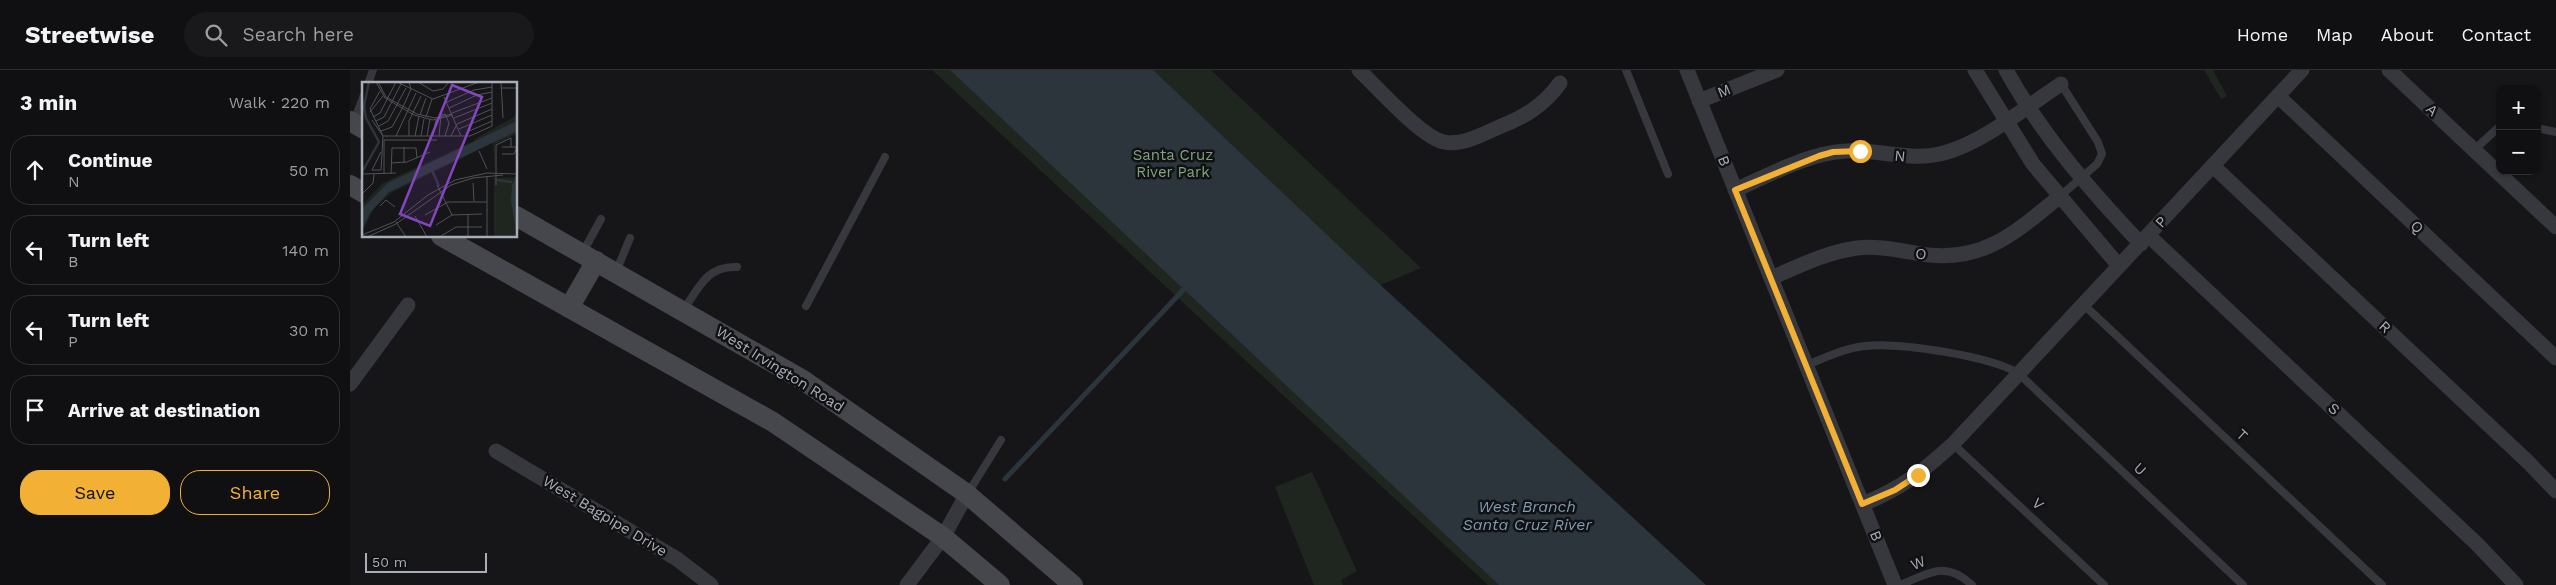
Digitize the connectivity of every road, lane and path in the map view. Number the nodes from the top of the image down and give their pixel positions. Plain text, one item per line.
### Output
1 (373, 70) edge
2 (1359, 70) edge
3 (1626, 70) edge
4 (1687, 70) edge
5 (1777, 70) edge
6 (1975, 70) edge
7 (2006, 70) edge
8 (2302, 70) edge
9 (2389, 70) edge
10 (369, 82) edge
11 (1560, 83) dead end
12 (2062, 84) joint
13 (2278, 96) junction
14 (1700, 101) junction
15 (362, 102) edge
16 (2028, 105) junction
17 (2004, 121) junction
18 (356, 125) edge
19 (2541, 129) edge
20 (2496, 130) edge
21 (2556, 132) edge
22 (2474, 150) junction
23 (885, 157) dead end
24 (2213, 166) junction
25 (1668, 174) dead end
26 (2082, 178) junction
27 (350, 184) edge
28 (1735, 190) junction
29 (362, 192) edge
30 (2059, 197) junction
31 (518, 217) edge
32 (601, 219) dead end
33 (2556, 227) edge
34 (445, 238) edge
35 (630, 238) dead end
36 (2145, 240) junction
37 (589, 257) junction
38 (737, 266) dead end
39 (2119, 266) junction
40 (616, 272) junction
41 (1771, 278) junction
42 (2083, 304) junction
43 (408, 305) dead end
44 (806, 306) dead end
45 (569, 308) junction
46 (683, 311) junction
47 (2556, 358) edge
48 (1807, 365) junction
49 (2018, 373) junction
50 (350, 384) edge
51 (1001, 440) dead end
52 (1953, 444) junction
53 (496, 451) dead end
54 (2556, 491) edge
55 (967, 494) junction
56 (1862, 504) junction
57 (943, 537) junction
58 (710, 585) edge
59 (907, 585) edge
60 (1000, 585) edge
61 (1073, 585) edge
62 (1896, 585) edge
63 (1900, 585) edge
64 (1972, 585) edge
65 (2104, 585) edge
66 (2243, 585) edge
67 (2382, 585) edge
68 (2516, 585) edge

1 - 10 lane
2 - 11 street
3 - 25 lane
4 - 14 street, B
5 - 14 street, M
6 - 17 street
7 - 16 street, S
8 - 13 street, P
9 - 22 street, A
12 - 16 street, N
12 - 26 lane
13 - 24 street, P
13 - 47 street, Q
14 - 28 street, B
15 - 18 lane
16 - 17 street, N
16 - 26 street, S
17 - 28 street, N
17 - 30 street
19 - 21 lane
20 - 22 lane
22 - 33 street, A
23 - 44 lane
24 - 36 street, P
24 - 54 street, R
26 - 30 lane
26 - 36 street, S
27 - 29 main road
28 - 41 street, B
30 - 39 street
30 - 41 street, O
31 - 37 main road, West Irvington Road
32 - 37 lane
34 - 45 main road
35 - 40 lane
36 - 39 street, P
36 - 68 street, S
37 - 40 main road, West Irvington Road
37 - 45 main road
38 - 46 lane
39 - 42 street, P
40 - 46 main road, West Irvington Road
41 - 48 street, B
42 - 49 street, P
42 - 67 lane, T
43 - 50 street
45 - 57 main road
46 - 55 main road, West Irvington Road
48 - 49 lane
48 - 56 street, B
49 - 52 street, P
49 - 66 lane, U
51 - 55 lane
52 - 56 street, P
52 - 65 lane, V
53 - 58 street, West Bagpipe Drive
55 - 57 street
55 - 61 main road, West Irvington Road
56 - 62 street, B
57 - 59 street
57 - 60 main road
63 - 64 lane, W

